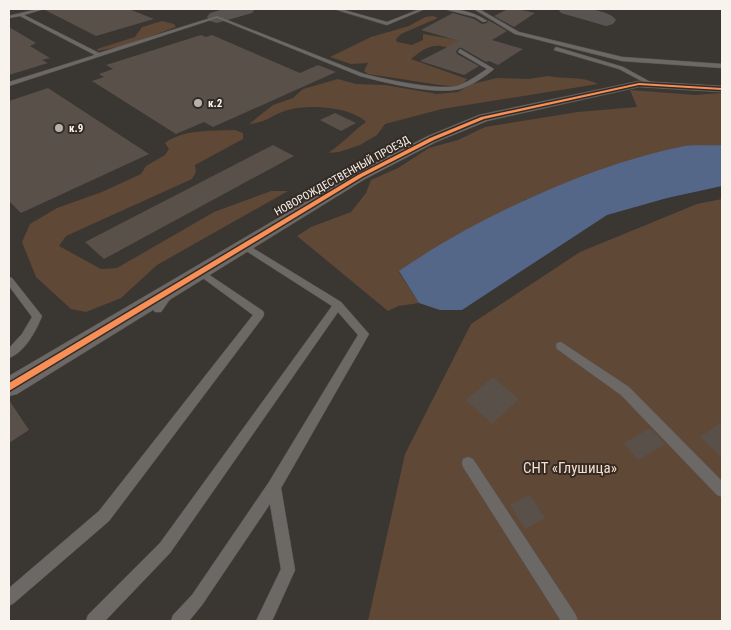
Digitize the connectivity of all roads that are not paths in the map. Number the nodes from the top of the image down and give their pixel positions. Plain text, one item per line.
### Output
1 (42, 9) edge
2 (336, 9) edge
3 (423, 9) edge
4 (446, 9) edge
5 (476, 9) edge
6 (20, 14) junction
7 (9, 17) edge
8 (460, 51) dead end
9 (99, 55) junction
10 (722, 66) edge
11 (9, 84) edge
12 (653, 85) junction
13 (722, 89) edge
14 (243, 245) junction
15 (199, 271) junction
16 (9, 280) edge
17 (174, 286) junction
18 (338, 305) junction
19 (158, 309) dead end
20 (561, 346) dead end
21 (9, 354) edge
22 (9, 386) edge
23 (468, 463) dead end
24 (274, 487) junction
25 (722, 490) edge
26 (9, 598) edge
27 (94, 621) edge
28 (179, 621) edge
29 (264, 621) edge
30 (570, 621) edge

1 - 6 lane
2 - 3 lane
4 - 12 lane
5 - 10 lane
6 - 7 lane
6 - 9 lane
8 - 9 lane
9 - 11 lane
12 - 13 street, НОВОРОЖДЕСТВЕННЫЙ ПРОЕЗД
12 - 14 street, НОВОРОЖДЕСТВЕННЫЙ ПРОЕЗД
14 - 15 street, НОВОРОЖДЕСТВЕННЫЙ ПРОЕЗД
14 - 18 lane
15 - 17 street, НОВОРОЖДЕСТВЕННЫЙ ПРОЕЗД
15 - 26 lane
16 - 21 lane
17 - 19 lane
17 - 22 street, НОВОРОЖДЕСТВЕННЫЙ ПРОЕЗД
18 - 24 lane
18 - 27 lane
20 - 25 lane
23 - 30 lane
24 - 28 lane
24 - 29 lane

